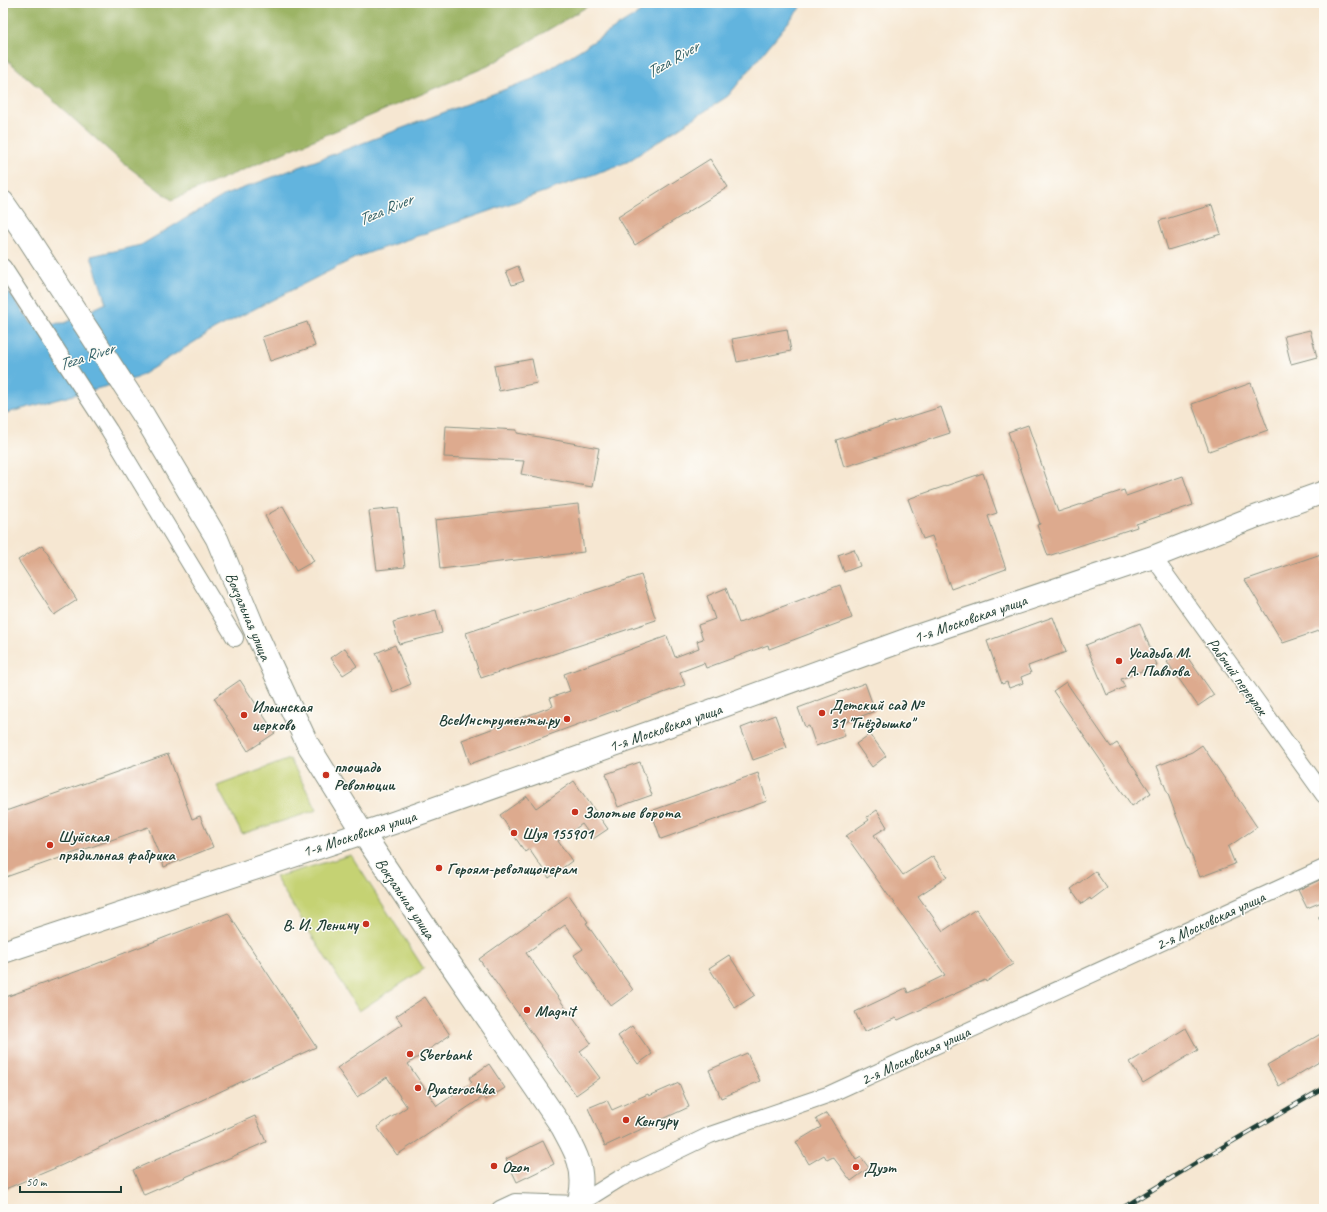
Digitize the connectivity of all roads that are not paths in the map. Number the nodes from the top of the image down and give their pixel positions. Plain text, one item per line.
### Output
1 (3, 202) edge
2 (3, 267) edge
3 (1324, 492) edge
4 (1153, 557) junction
5 (235, 638) dead end
6 (1324, 795) edge
7 (362, 832) junction
8 (1324, 868) edge
9 (3, 952) edge
10 (577, 1206) edge
11 (500, 1209) edge

1 - 7 main road, Вокзальная улица
2 - 5 street
3 - 4 main road, 1-я Московская улица
4 - 6 street, Рабочий переулок
4 - 7 main road, 1-я Московская улица
7 - 9 main road, 1-я Московская улица
7 - 10 main road, Вокзальная улица
8 - 10 street, 2-я Московская улица
10 - 11 street

